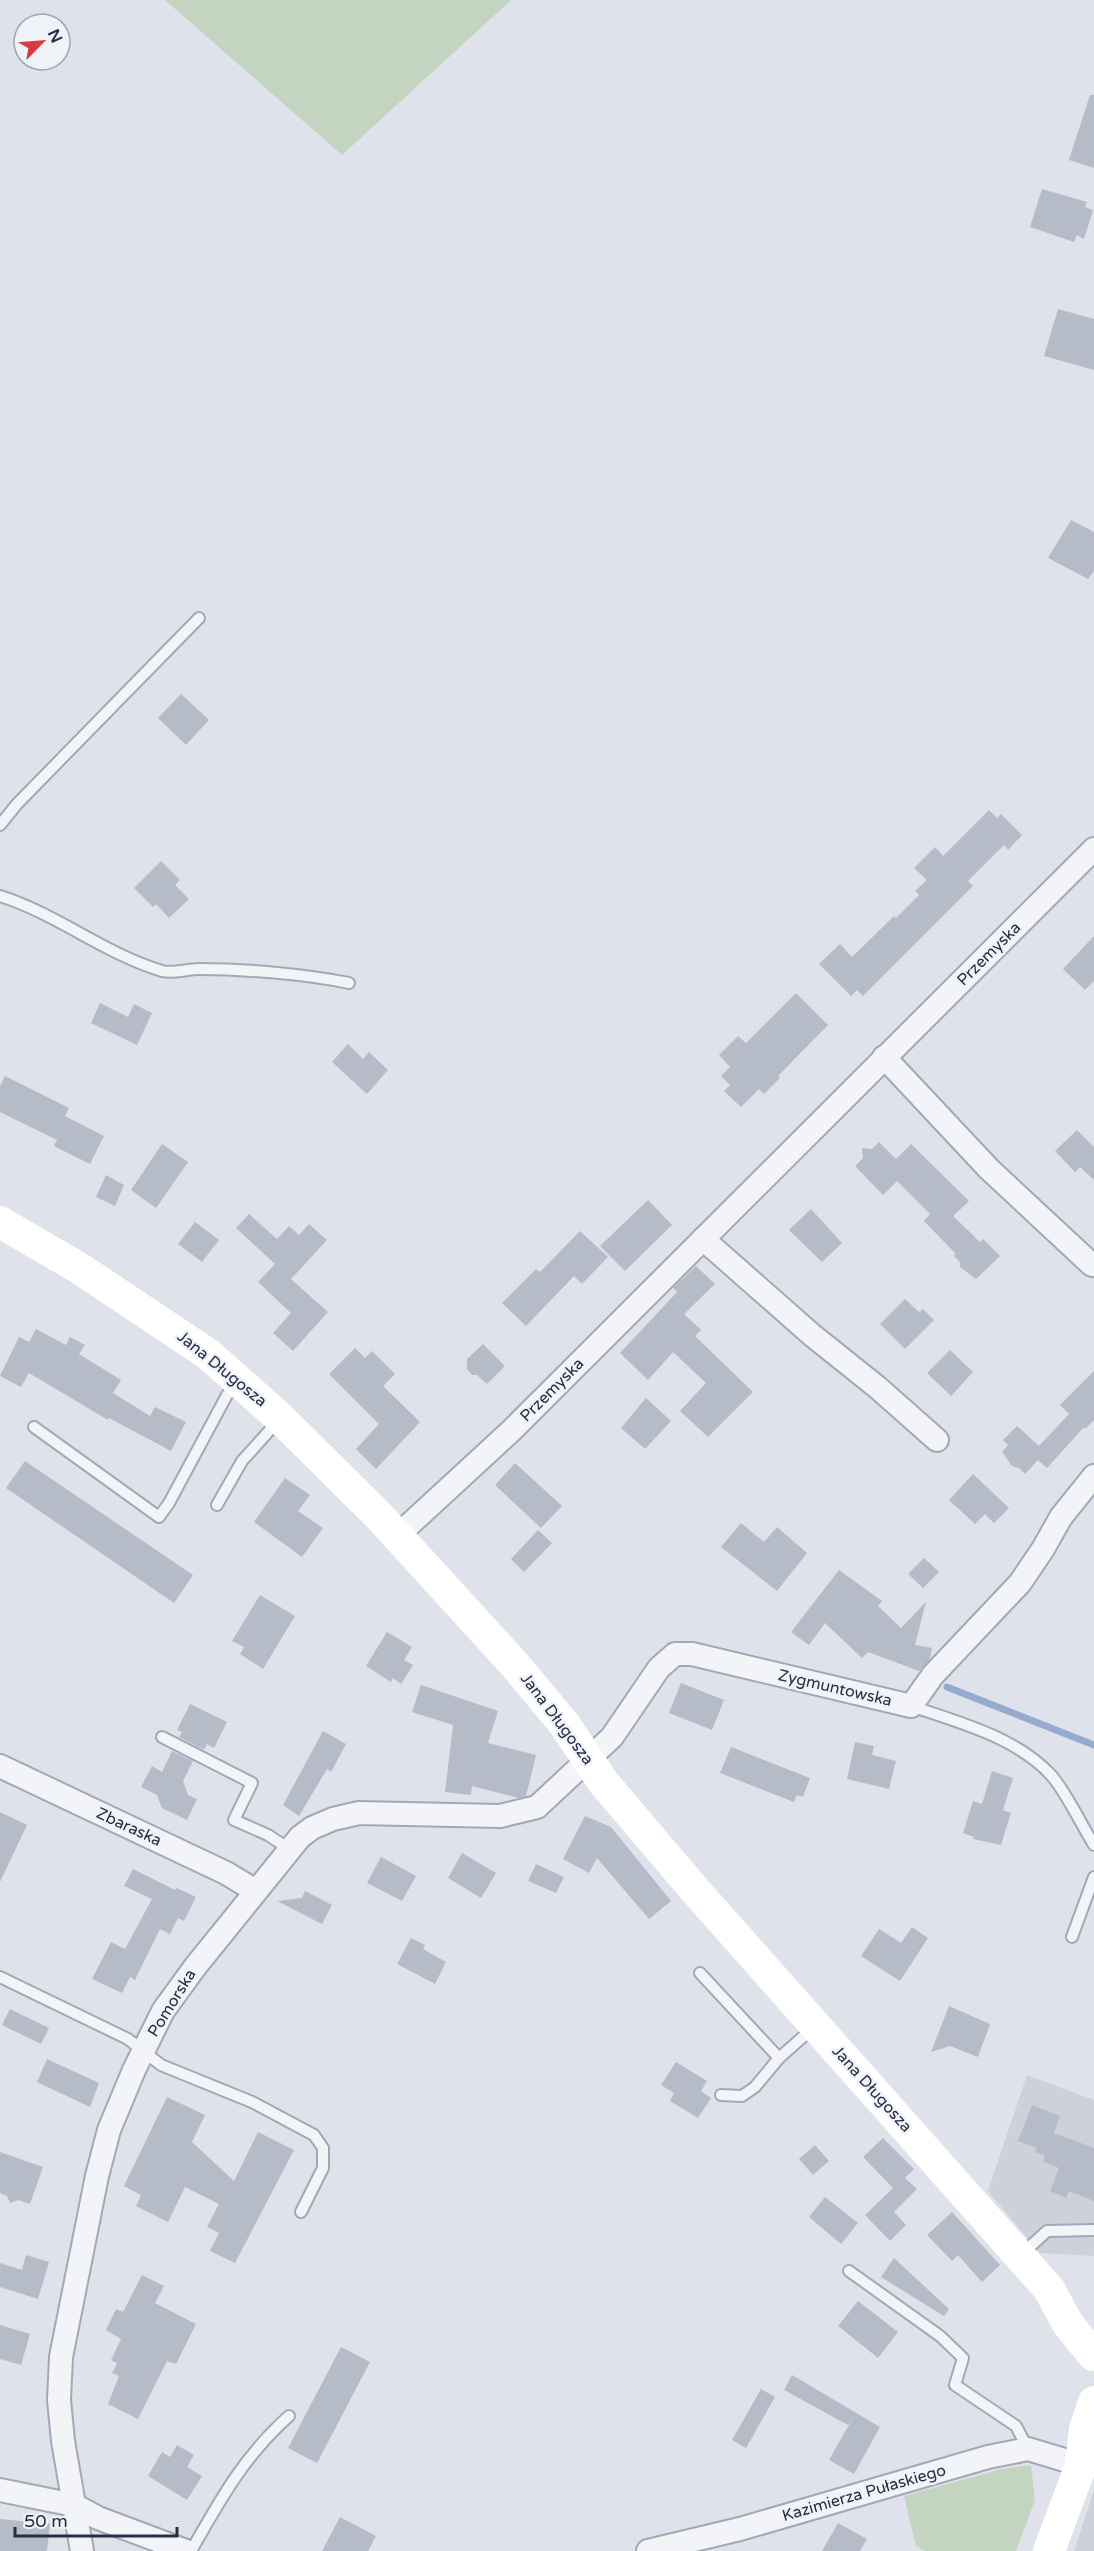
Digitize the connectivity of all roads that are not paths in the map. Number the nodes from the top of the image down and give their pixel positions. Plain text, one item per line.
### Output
1 (199, 618) dead end
2 (0, 825) edge
3 (1094, 849) edge
4 (0, 896) edge
5 (349, 983) dead end
6 (884, 1057) junction
7 (0, 1222) edge
8 (703, 1239) junction
9 (1092, 1265) dead end
10 (240, 1379) junction
11 (280, 1418) junction
12 (34, 1427) dead end
13 (937, 1440) dead end
14 (1094, 1476) edge
15 (217, 1505) dead end
16 (397, 1536) junction
17 (911, 1706) junction
18 (162, 1737) dead end
19 (588, 1760) junction
20 (0, 1766) edge
21 (1094, 1845) edge
22 (289, 1849) junction
23 (1094, 1877) edge
24 (256, 1891) junction
25 (1072, 1937) dead end
26 (700, 1973) dead end
27 (0, 1977) edge
28 (816, 2026) junction
29 (142, 2052) junction
30 (779, 2058) junction
31 (721, 2096) dead end
32 (301, 2212) dead end
33 (1094, 2229) edge
34 (1019, 2256) junction
35 (849, 2271) dead end
36 (1048, 2289) junction
37 (1094, 2325) edge
38 (1094, 2355) edge
39 (1094, 2385) edge
40 (1094, 2402) edge
41 (289, 2416) dead end
42 (1028, 2449) junction
43 (1087, 2456) edge
44 (0, 2490) edge
45 (74, 2505) junction
46 (82, 2551) edge
47 (189, 2551) edge
48 (648, 2551) edge
49 (1049, 2551) edge

1 - 2 lane
3 - 6 street, Przemyska
4 - 5 lane
6 - 8 street, Przemyska
6 - 9 street
7 - 10 street, Jana Długosza
8 - 13 street
8 - 16 street, Przemyska
10 - 11 street, Jana Długosza
10 - 12 lane
11 - 15 lane
11 - 16 street, Jana Długosza
14 - 17 street, Zygmuntowska
16 - 19 street, Jana Długosza
17 - 19 street, Zygmuntowska
17 - 21 lane
18 - 22 lane
19 - 22 street, Pomorska
19 - 28 street, Jana Długosza
20 - 24 street, Zbaraska
22 - 24 street, Pomorska
23 - 25 lane
24 - 29 street, Pomorska
26 - 30 lane
27 - 29 lane
28 - 30 lane
28 - 34 street, Jana Długosza
29 - 32 lane
29 - 45 street, Pomorska
30 - 31 lane
33 - 34 lane
34 - 36 street, Jana Długosza
35 - 42 lane
36 - 37 street, Jana Długosza
36 - 38 street, Jana Długosza
38 - 39 street
40 - 43 street
41 - 47 lane
42 - 43 street, Kazimierza Pułaskiego
42 - 48 street, Kazimierza Pułaskiego
43 - 49 street
44 - 45 street
45 - 46 street, Pomorska
45 - 47 street

